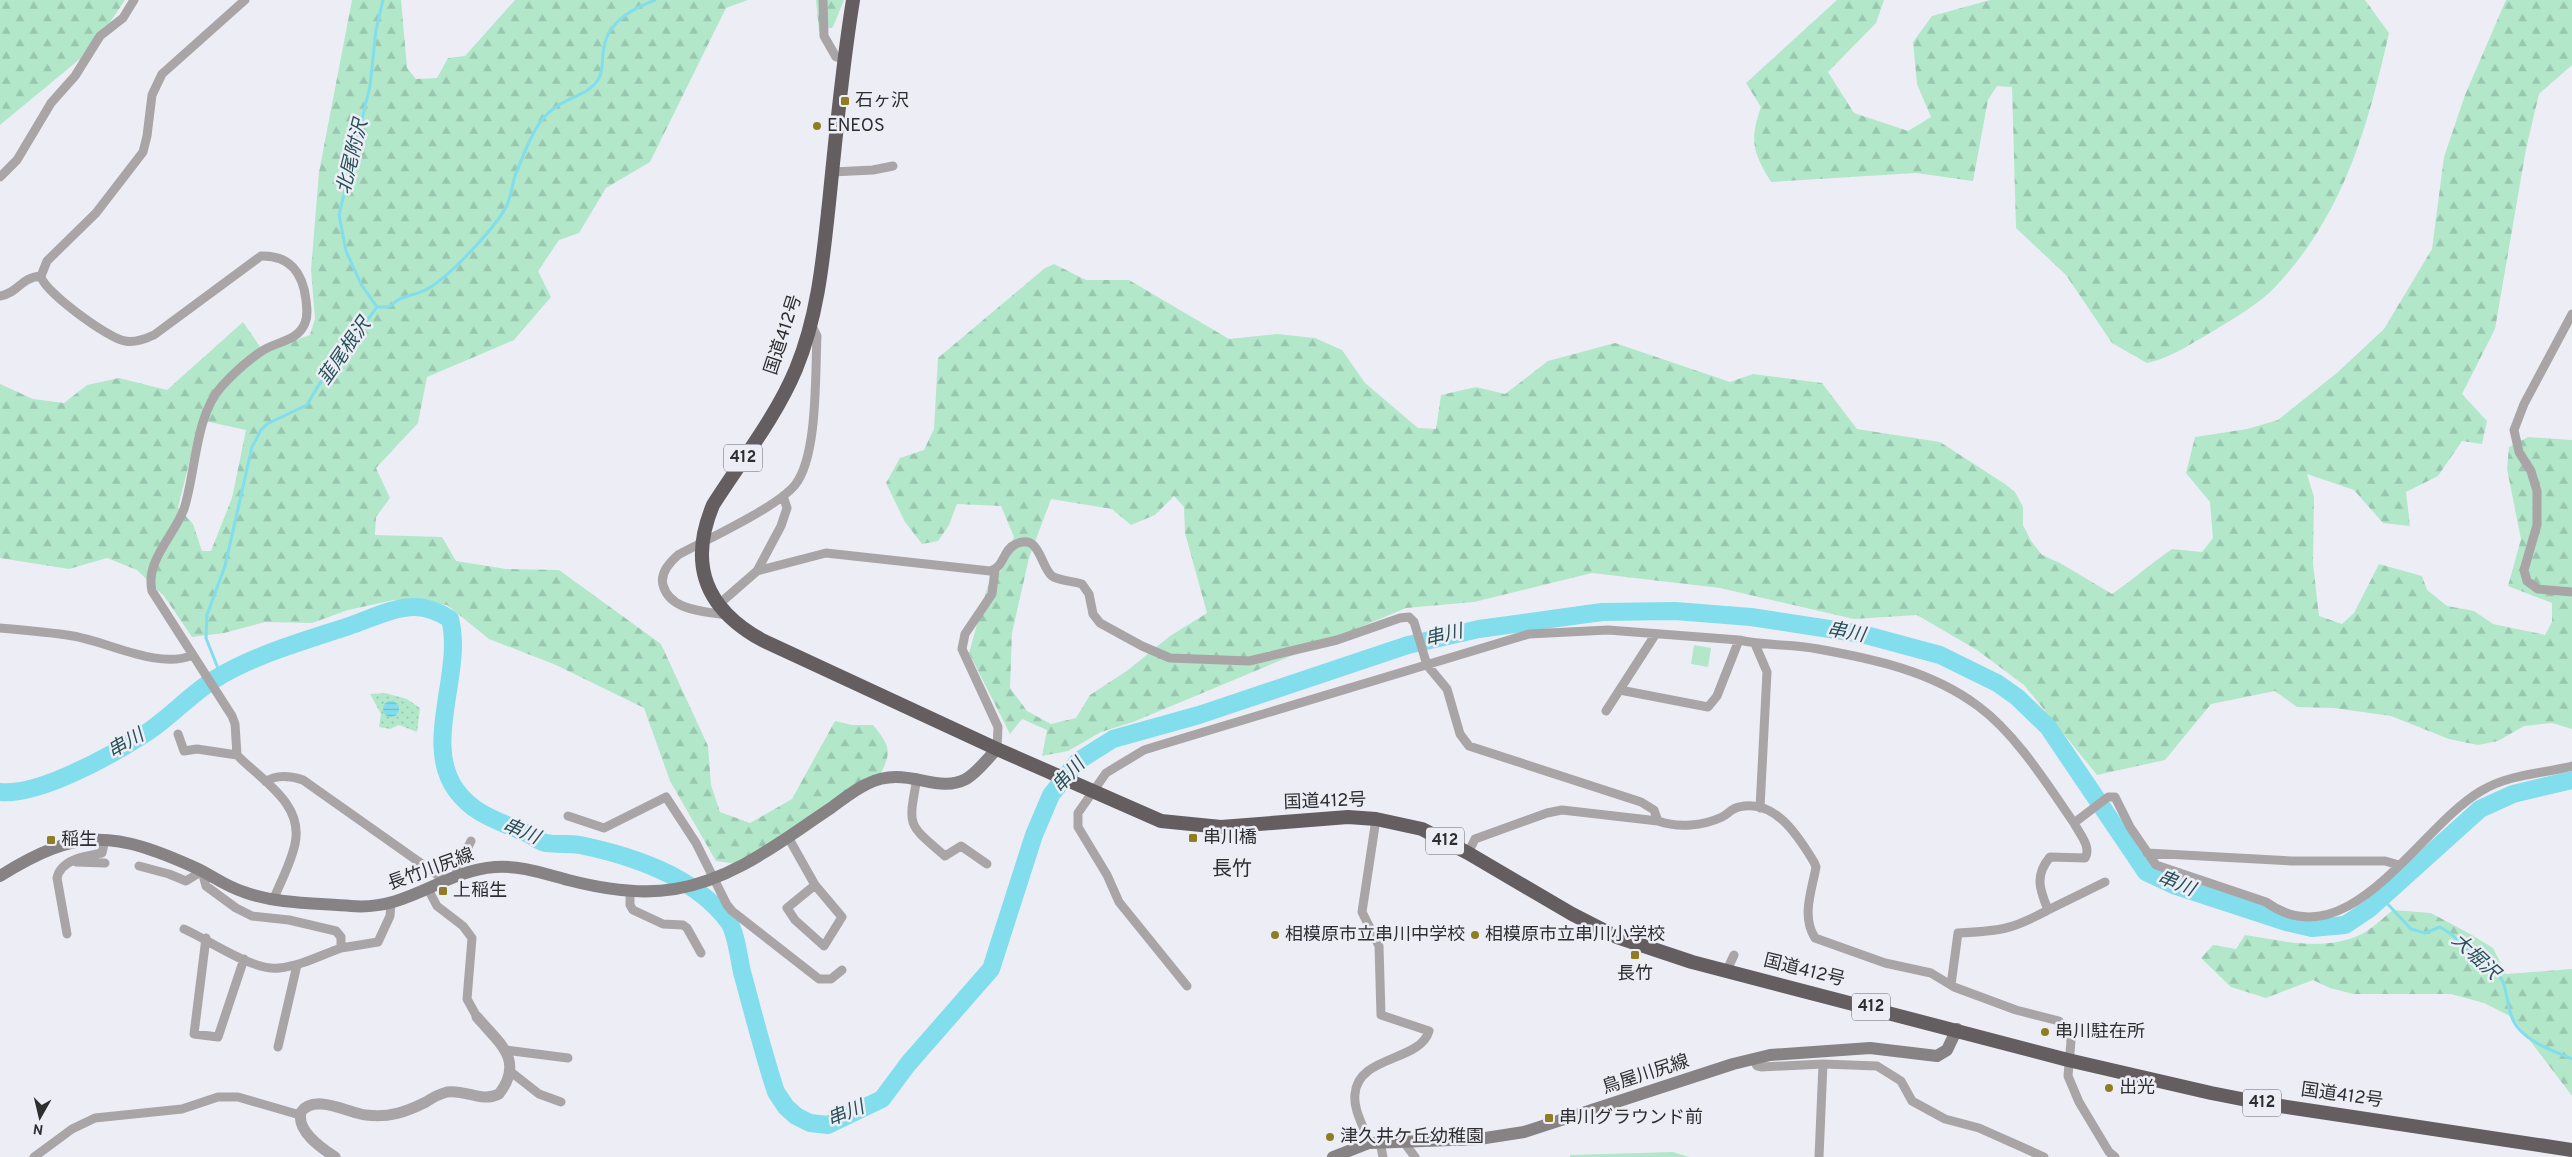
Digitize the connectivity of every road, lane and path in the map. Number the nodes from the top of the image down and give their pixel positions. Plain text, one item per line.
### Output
1 (134, 0) edge
2 (245, 0) edge
3 (823, 0) edge
4 (853, 0) edge
5 (844, 59) junction
6 (893, 166) dead end
7 (832, 172) junction
8 (0, 177) edge
9 (41, 276) junction
10 (0, 296) edge
11 (2572, 314) edge
12 (811, 324) junction
13 (783, 496) junction
14 (702, 542) junction
15 (995, 570) junction
16 (758, 571) junction
17 (2572, 592) edge
18 (722, 610) junction
19 (0, 628) edge
20 (1655, 635) junction
21 (1739, 640) junction
22 (1755, 644) junction
23 (193, 654) junction
24 (1427, 663) junction
25 (1620, 690) junction
26 (1606, 711) dead end
27 (178, 734) dead end
28 (997, 749) junction
29 (237, 755) junction
30 (2572, 766) edge
31 (917, 778) junction
32 (266, 782) junction
33 (1088, 789) junction
34 (1760, 808) junction
35 (568, 816) dead end
36 (1376, 819) junction
37 (1658, 822) junction
38 (2076, 822) junction
39 (788, 837) junction
40 (105, 839) junction
41 (471, 841) dead end
42 (1468, 853) junction
43 (2147, 853) junction
44 (70, 862) junction
45 (105, 863) dead end
46 (987, 864) dead end
47 (2399, 865) junction
48 (139, 866) dead end
49 (202, 871) junction
50 (0, 876) edge
51 (451, 879) junction
52 (713, 880) junction
53 (2105, 882) dead end
54 (815, 885) junction
55 (428, 889) junction
56 (635, 892) junction
57 (274, 898) junction
58 (391, 903) junction
59 (2048, 910) junction
60 (184, 929) dead end
61 (67, 934) dead end
62 (206, 938) junction
63 (342, 948) junction
64 (701, 953) dead end
65 (1734, 955) dead end
66 (244, 959) junction
67 (297, 965) junction
68 (842, 970) dead end
69 (1727, 970) junction
70 (1951, 985) junction
71 (1187, 986) dead end
72 (476, 1017) joint
73 (1957, 1029) junction
74 (278, 1047) dead end
75 (505, 1050) junction
76 (568, 1058) dead end
77 (1753, 1059) junction
78 (2068, 1060) junction
79 (1823, 1064) junction
80 (511, 1072) junction
81 (561, 1102) dead end
82 (300, 1115) junction
83 (1403, 1141) junction
84 (1374, 1143) junction
85 (2572, 1150) edge
86 (34, 1157) edge
87 (335, 1157) edge
88 (1334, 1157) edge
89 (1383, 1157) edge
90 (1415, 1157) edge
91 (1819, 1157) edge
92 (2044, 1157) edge
93 (2115, 1157) edge

1 - 8 street
2 - 9 street
3 - 5 street
4 - 5 highway, 国道412号 / 412
5 - 7 highway, 国道412号 / 412
6 - 7 street
7 - 12 highway, 国道412号 / 412
9 - 10 street
9 - 23 street
11 - 17 street
12 - 13 street
12 - 14 highway, 国道412号 / 412
13 - 14 street
13 - 16 street
14 - 18 highway, 国道412号 / 412
14 - 18 street
15 - 16 street
15 - 24 street
15 - 28 street
16 - 18 street
18 - 28 highway, 国道412号 / 412
19 - 23 street
20 - 21 street
20 - 24 street
20 - 25 street
21 - 22 street
21 - 25 street
22 - 34 street
22 - 38 street
23 - 29 street
24 - 33 street
24 - 37 street
25 - 26 street
27 - 29 street
28 - 31 main road, 長竹川尻線
28 - 33 highway, 国道412号 / 412
29 - 32 street
30 - 47 street
31 - 39 main road, 長竹川尻線
31 - 46 street
32 - 51 street
32 - 57 street
33 - 36 highway, 国道412号 / 412
33 - 71 street
34 - 37 street
34 - 70 street
35 - 52 street
36 - 42 highway, 国道412号 / 412
36 - 84 street
37 - 42 street
38 - 43 street
38 - 59 street
39 - 52 main road, 長竹川尻線
39 - 54 street
40 - 44 street
40 - 49 main road, 長竹川尻線
40 - 50 main road, 長竹川尻線
41 - 51 street
42 - 69 highway, 国道412号 / 412
43 - 47 street
43 - 47 street
44 - 45 street
44 - 61 street
48 - 49 street
49 - 57 main road, 長竹川尻線
49 - 63 street
51 - 55 main road, 長竹川尻線
51 - 56 main road, 長竹川尻線
52 - 56 main road, 長竹川尻線
52 - 68 street
53 - 59 street
54 - 54 street
55 - 58 main road, 長竹川尻線
55 - 72 street
56 - 64 street
57 - 58 main road, 長竹川尻線
58 - 63 street
59 - 70 street
60 - 62 street
62 - 66 street
62 - 66 street
63 - 67 street
65 - 69 street
66 - 67 street
67 - 74 street
69 - 73 highway, 国道412号 / 412
70 - 78 street
72 - 75 street
73 - 77 main road, 鳥屋川尻線
73 - 78 highway, 国道412号 / 412
75 - 76 street
75 - 80 street
77 - 79 street
77 - 83 main road, 鳥屋川尻線
78 - 85 highway, 国道412号 / 412
78 - 93 street
79 - 91 street
79 - 92 street
80 - 81 street
80 - 82 street
82 - 86 street
82 - 87 street
83 - 84 main road, 鳥屋川尻線
83 - 90 street
84 - 88 main road, 鳥屋川尻線
84 - 89 street

